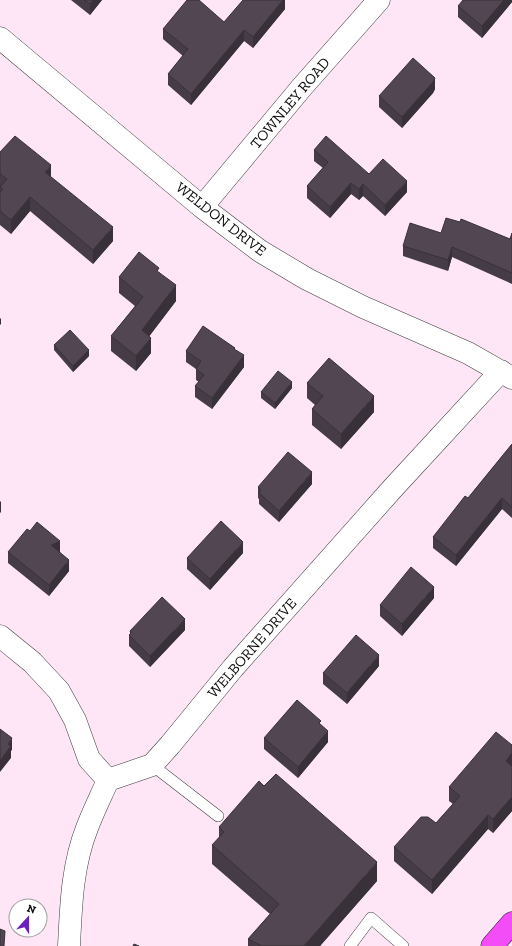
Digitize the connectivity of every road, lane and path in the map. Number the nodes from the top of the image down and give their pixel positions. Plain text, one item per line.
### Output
1 (378, 0) edge
2 (0, 38) edge
3 (202, 207) junction
4 (506, 374) edge
5 (0, 636) edge
6 (152, 765) junction
7 (108, 780) junction
8 (218, 816) dead end
9 (512, 923) edge
10 (70, 946) edge
11 (350, 946) edge
12 (403, 946) edge
13 (492, 946) edge

1 - 3 street, TOWNLEY ROAD
2 - 3 street, WELDON DRIVE
3 - 4 street, WELDON DRIVE
4 - 6 street, WELBORNE DRIVE
5 - 7 street
6 - 7 street, WELBORNE DRIVE
6 - 8 lane
7 - 10 street
9 - 13 highway
11 - 12 lane

